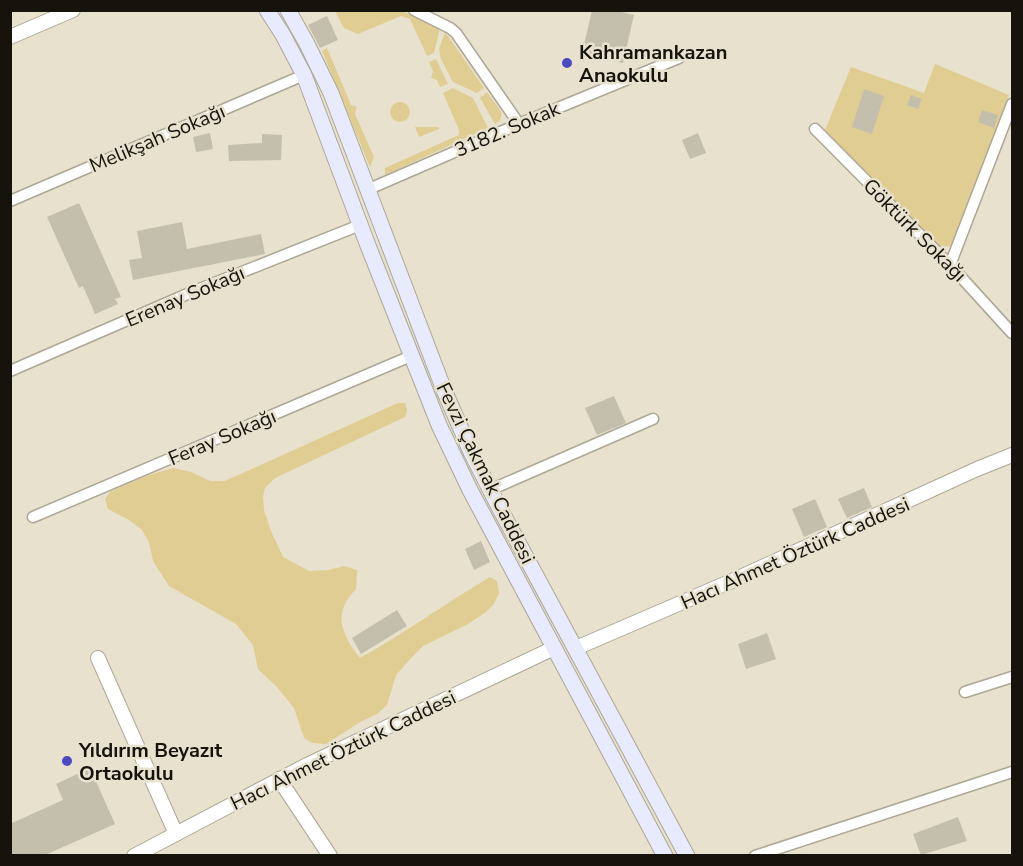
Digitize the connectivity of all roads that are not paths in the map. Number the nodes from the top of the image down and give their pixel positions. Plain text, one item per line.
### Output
1 (73, 10) edge
2 (267, 10) edge
3 (288, 10) edge
4 (414, 10) edge
5 (10, 37) edge
6 (679, 58) dead end
7 (304, 75) junction
8 (1012, 104) edge
9 (519, 124) junction
10 (815, 129) dead end
11 (369, 189) junction
12 (10, 201) edge
13 (360, 225) junction
14 (950, 265) junction
15 (1012, 333) edge
16 (411, 356) junction
17 (10, 371) edge
18 (653, 419) dead end
19 (1012, 455) edge
20 (490, 490) junction
21 (33, 517) dead end
22 (554, 648) junction
23 (576, 648) junction
24 (98, 657) dead end
25 (1012, 676) edge
26 (965, 692) dead end
27 (1012, 772) edge
28 (279, 779) junction
29 (176, 834) junction
30 (134, 855) edge
31 (330, 855) edge
32 (666, 855) edge
33 (687, 855) edge
34 (755, 855) edge

1 - 5 street
2 - 7 main road, Fevzi Çakmak Caddesi
3 - 11 main road, Fevzi Çakmak Caddesi
4 - 9 street
6 - 9 street, 3182. Sokak
7 - 12 street, Melikşah Sokağı
7 - 13 main road, Fevzi Çakmak Caddesi
8 - 14 street
9 - 11 street, 3182. Sokak
10 - 14 street, Göktürk Sokağı
11 - 20 main road, Fevzi Çakmak Caddesi
13 - 16 main road, Fevzi Çakmak Caddesi
13 - 17 street, Erenay Sokağı
14 - 15 street, Göktürk Sokağı
16 - 21 street, Feray Sokağı
16 - 22 main road, Fevzi Çakmak Caddesi
18 - 20 street
19 - 23 street, Hacı Ahmet Öztürk Caddesi
20 - 23 main road, Fevzi Çakmak Caddesi
22 - 28 street, Hacı Ahmet Öztürk Caddesi
22 - 32 main road, Fevzi Çakmak Caddesi
23 - 33 main road, Fevzi Çakmak Caddesi
24 - 29 street
25 - 26 street
27 - 34 street
28 - 29 street, Hacı Ahmet Öztürk Caddesi
28 - 31 street
29 - 30 street, Hacı Ahmet Öztürk Caddesi

